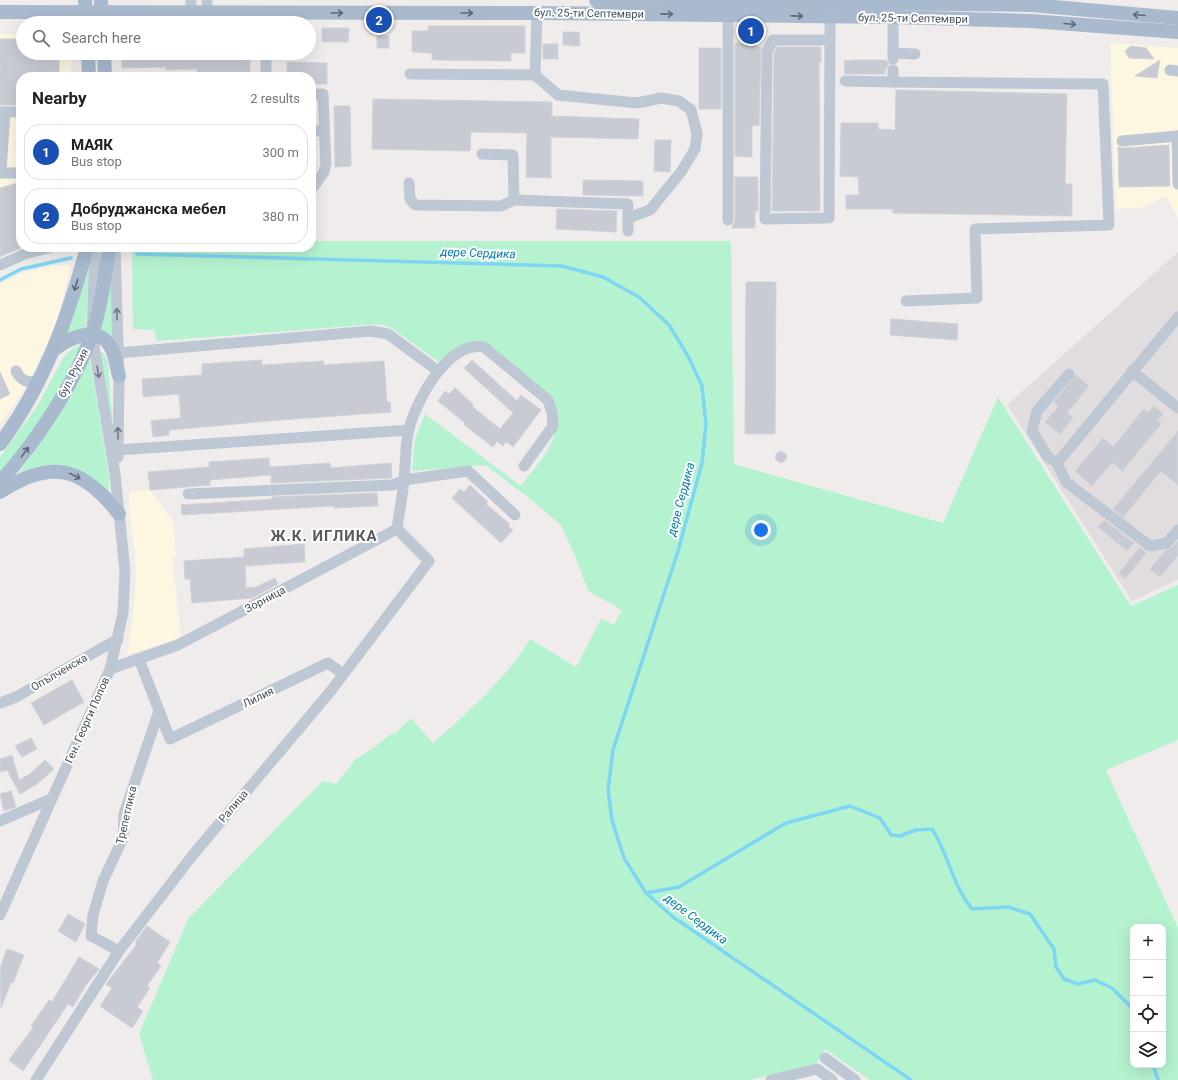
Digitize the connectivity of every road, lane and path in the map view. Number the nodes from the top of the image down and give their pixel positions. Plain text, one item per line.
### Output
1 (596, 0) edge
2 (690, 0) edge
3 (878, 1) edge
4 (1031, 2) edge
5 (191, 6) edge
6 (207, 6) edge
7 (0, 12) edge
8 (85, 12) edge
9 (102, 12) edge
10 (536, 12) junction
11 (728, 15) junction
12 (830, 16) junction
13 (893, 17) junction
14 (1178, 18) edge
15 (1031, 20) junction
16 (1178, 32) edge
17 (737, 36) dead end
18 (758, 36) dead end
19 (830, 40) junction
20 (915, 54) dead end
21 (88, 60) edge
22 (104, 60) edge
23 (266, 60) edge
24 (893, 61) junction
25 (89, 72) edge
26 (105, 72) edge
27 (266, 72) edge
28 (410, 74) dead end
29 (535, 75) junction
30 (845, 81) dead end
31 (893, 82) junction
32 (316, 94) edge
33 (2, 112) edge
34 (16, 112) edge
35 (316, 131) edge
36 (324, 132) junction
37 (1177, 136) edge
38 (1122, 141) dead end
39 (482, 154) dead end
40 (1, 173) edge
41 (16, 173) edge
42 (316, 183) edge
43 (409, 183) dead end
44 (1178, 184) edge
45 (514, 200) junction
46 (628, 218) junction
47 (728, 220) dead end
48 (628, 231) dead end
49 (32, 252) edge
50 (86, 252) edge
51 (95, 252) edge
52 (108, 252) edge
53 (115, 252) edge
54 (0, 264) edge
55 (906, 301) dead end
56 (1178, 317) edge
57 (92, 334) junction
58 (55, 349) junction
59 (118, 353) junction
60 (16, 371) dead end
61 (438, 371) junction
62 (1132, 372) junction
63 (1069, 374) dead end
64 (119, 376) junction
65 (39, 382) junction
66 (1178, 408) edge
67 (408, 430) junction
68 (0, 444) edge
69 (118, 450) junction
70 (1057, 464) junction
71 (524, 466) dead end
72 (404, 480) junction
73 (0, 482) edge
74 (0, 492) edge
75 (188, 494) dead end
76 (119, 514) junction
77 (515, 515) dead end
78 (397, 529) junction
79 (1178, 530) edge
80 (118, 639) junction
81 (139, 659) junction
82 (110, 669) junction
83 (343, 674) junction
84 (0, 703) edge
85 (159, 711) junction
86 (51, 799) junction
87 (0, 821) edge
88 (0, 915) edge
89 (119, 952) junction
90 (825, 1058) dead end
91 (36, 1080) edge
92 (771, 1080) edge
93 (832, 1080) edge
94 (855, 1080) edge

1 - 2 main road, бул. 25-ти Септември
2 - 3 main road, бул. 25-ти Септември
3 - 4 main road, бул. 25-ти Септември
14 -> 4 main road, бул. 25-ти Септември
4 - 15 street
5 - 6 main road, бул. 25-ти Септември
5 - 9 main road, бул. 25-ти Септември
6 -> 10 main road, бул. 25-ти Септември
7 - 8 main road, бул. 25-ти Септември
8 - 9 main road, бул. 25-ти Септември
10 -> 11 main road, бул. 25-ти Септември
10 - 29 street
11 -> 12 main road, бул. 25-ти Септември
11 - 47 street
12 - 13 main road, бул. 25-ти Септември
12 - 19 street
13 - 15 main road, бул. 25-ти Септември
13 - 24 street
15 -> 16 main road, бул. 25-ти Септември
17 - 18 path
19 - 19 street
20 - 24 street
21 - 25 main road
22 - 26 main road
23 - 27 street
24 - 31 street
28 - 29 street
29 - 46 street
30 - 31 street
31 - 55 street
32 - 36 street
33 - 34 street
33 - 40 street
35 - 36 street
36 - 42 street
37 - 38 street
37 - 44 street
39 - 45 street
40 - 41 street
43 - 45 street
45 - 46 street
46 - 48 street
49 - 54 street
50 -> 58 main road
51 - 57 street
52 - 57 main road, бул. Русия
59 -> 53 street
56 - 62 street
57 - 58 main road
57 - 64 main road
73 -> 57 main road, бул. Русия
57 -> 76 street
58 - 65 main road
59 - 61 street
59 - 64 street
60 - 65 street
61 - 67 street
61 - 71 street
62 - 66 street
62 - 70 street
63 - 70 street
69 -> 64 street
65 - 68 main road
67 - 69 street
67 - 72 street
69 - 76 street
70 - 79 street
72 - 75 street
72 - 77 street
72 - 78 street
74 -> 76 main road
76 - 80 street, Ген. Георги Попов
78 - 81 street, Зорница
78 - 83 street, Ралица
80 - 82 street, Ген. Георги Попов
80 - 84 street, Опълченска
81 - 82 street, Зорница
81 - 85 street
82 - 86 street, Ген. Георги Попов
83 - 85 street, Лилия
83 - 89 street, Ралица
85 - 89 street, Трепетлика
86 - 87 street
86 - 88 street, Ген. Георги Попов
89 - 91 street, Ралица
90 - 94 street
92 - 93 street

